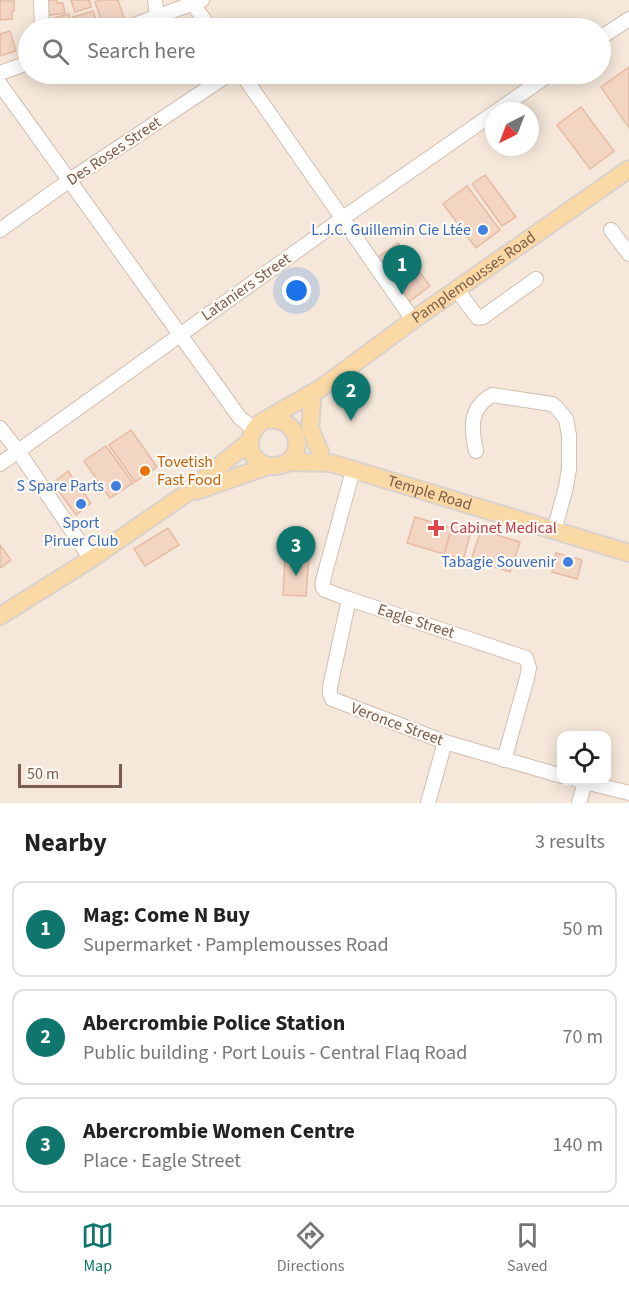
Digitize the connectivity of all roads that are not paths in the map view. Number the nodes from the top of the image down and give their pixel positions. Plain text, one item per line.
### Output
1 (41, 0) edge
2 (155, 0) edge
3 (198, 2) edge
4 (42, 18) edge
5 (157, 18) joint
6 (205, 18) edge
7 (629, 19) edge
8 (611, 31) edge
9 (18, 67) edge
10 (0, 73) edge
11 (0, 84) edge
12 (214, 84) edge
13 (249, 84) edge
14 (536, 84) edge
15 (509, 102) edge
16 (485, 119) edge
17 (629, 169) edge
18 (70, 180) junction
19 (343, 218) junction
20 (0, 230) edge
21 (611, 230) dead end
22 (629, 254) edge
23 (536, 279) dead end
24 (457, 290) junction
25 (413, 320) junction
26 (180, 335) junction
27 (316, 395) junction
28 (0, 428) edge
29 (257, 430) junction
30 (295, 434) junction
31 (18, 451) junction
32 (476, 451) dead end
33 (326, 458) junction
34 (288, 462) junction
35 (0, 464) edge
36 (268, 466) junction
37 (352, 471) junction
38 (184, 495) junction
39 (554, 531) junction
40 (629, 553) edge
41 (91, 559) junction
42 (350, 599) junction
43 (0, 616) edge
44 (445, 742) junction
45 (504, 760) junction
46 (557, 775) edge
47 (581, 785) edge
48 (596, 785) edge
49 (629, 794) edge
50 (428, 803) edge
51 (579, 803) edge

1 - 4 street
2 - 5 street
3 - 5 street
3 - 6 street
7 - 8 street
9 - 10 street
11 - 18 street
12 - 18 street, Des Roses Street
13 - 19 street
14 - 15 street, Lataniers Street
16 - 19 street, Lataniers Street
17 - 24 main road, Pamplemousses Road
18 - 20 street, Des Roses Street
18 - 26 street
19 - 25 street
19 - 26 street, Lataniers Street
21 - 22 street
23 - 24 street
24 - 25 main road, Pamplemousses Road
25 - 27 main road, Pamplemousses Road
26 - 29 street
26 - 31 street, Lataniers Street
27 - 29 main road, Pamplemousses Road
27 - 30 main road
27 - 33 main road
28 - 31 street
29 - 30 main road, Temple Road
29 - 36 main road
29 - 38 main road
30 - 33 main road, Temple Road
30 - 34 main road
31 - 35 street, Lataniers Street
31 - 41 street
32 - 39 street
33 - 34 main road, Temple Road
33 - 37 main road, Temple Road
34 - 36 main road, Temple Road
36 - 38 main road
37 - 39 main road, Temple Road
37 - 42 street, Eagle Street
38 - 41 main road
39 - 40 main road, Temple Road
41 - 43 main road
42 - 44 street, Veronce Street
42 - 45 street, Eagle Street
44 - 45 street, Veronce Street
44 - 50 street
45 - 46 street, Veronce Street
47 - 51 street
48 - 49 street

